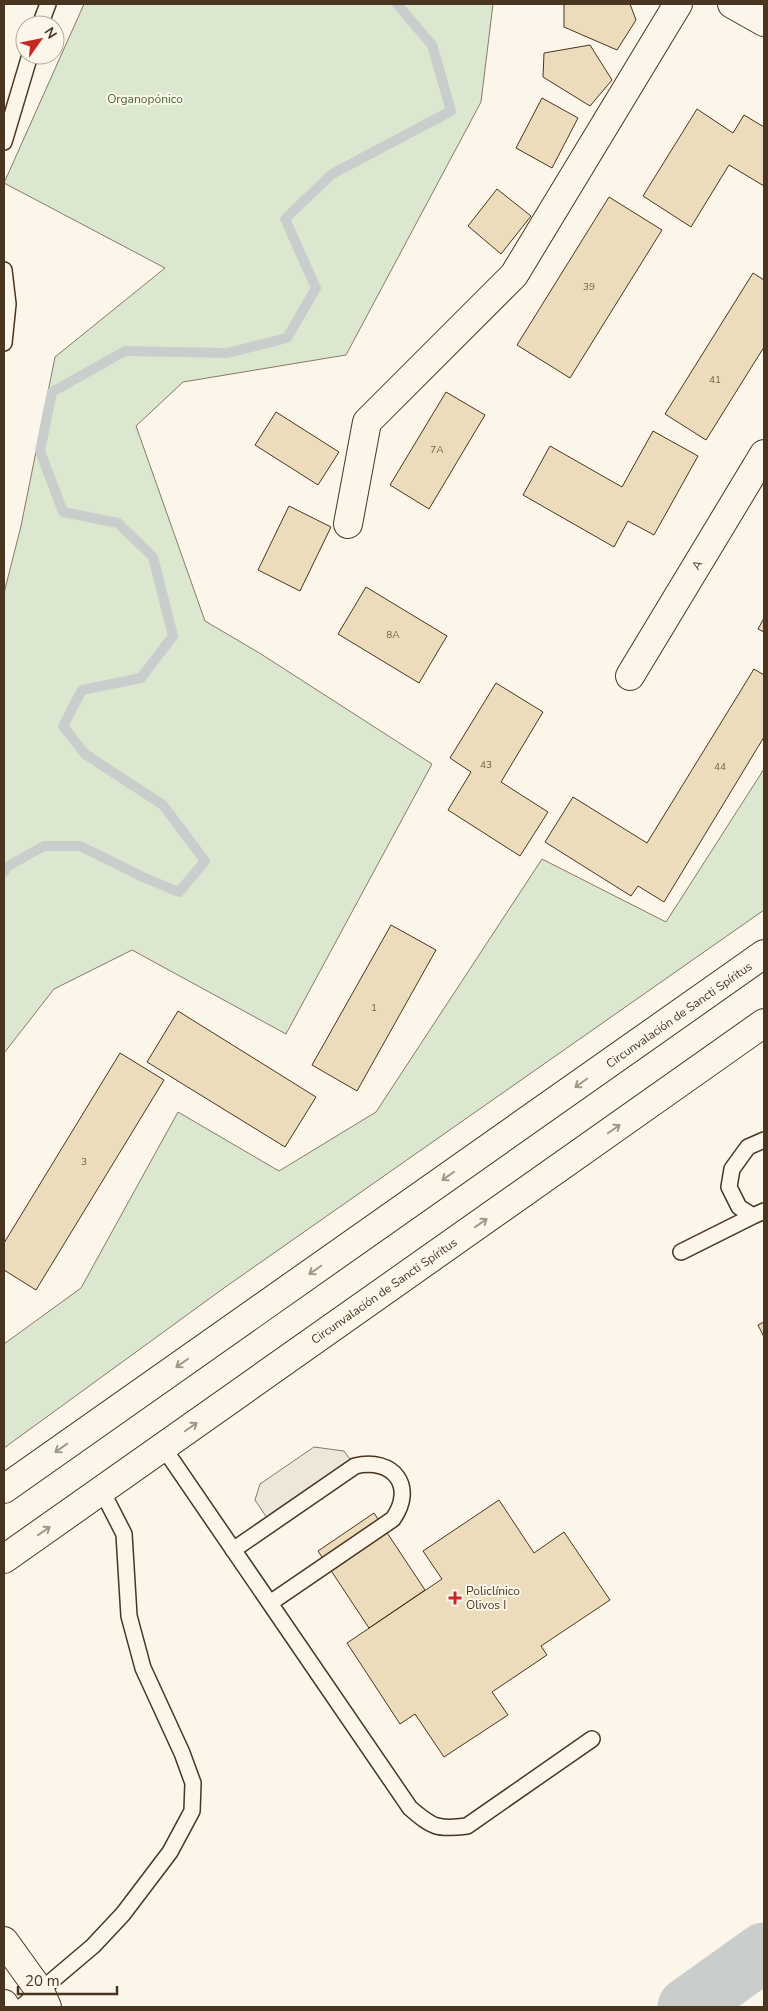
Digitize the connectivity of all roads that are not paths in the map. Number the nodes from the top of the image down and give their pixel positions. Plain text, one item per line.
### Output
1 (678, 4) edge
2 (732, 4) edge
3 (764, 22) edge
4 (27, 65) edge
5 (4, 142) edge
6 (4, 270) edge
7 (4, 343) edge
8 (764, 454) edge
9 (348, 524) dead end
10 (630, 676) dead end
11 (764, 954) edge
12 (764, 1023) edge
13 (764, 1140) edge
14 (759, 1213) edge
15 (681, 1252) dead end
16 (163, 1447) junction
17 (4, 1489) edge
18 (102, 1491) junction
19 (233, 1550) junction
20 (4, 1559) edge
21 (270, 1603) junction
22 (592, 1739) dead end
23 (4, 1941) edge
24 (36, 2002) edge
25 (4, 2004) edge
26 (6, 2007) edge

1 - 9 main road
2 - 3 main road
4 - 5 lane
6 - 7 lane
8 - 10 main road, A
11 -> 17 main road, Circunvalación de Sancti Spíritus
16 -> 12 main road, Circunvalación de Sancti Spíritus
13 - 14 lane
14 - 15 lane
16 - 18 main road, Circunvalación de Sancti Spíritus
16 - 19 lane
20 -> 18 main road, Circunvalación de Sancti Spíritus
18 - 24 lane
19 - 21 lane
19 - 21 lane
21 - 22 lane
23 - 24 main road
25 - 26 main road

